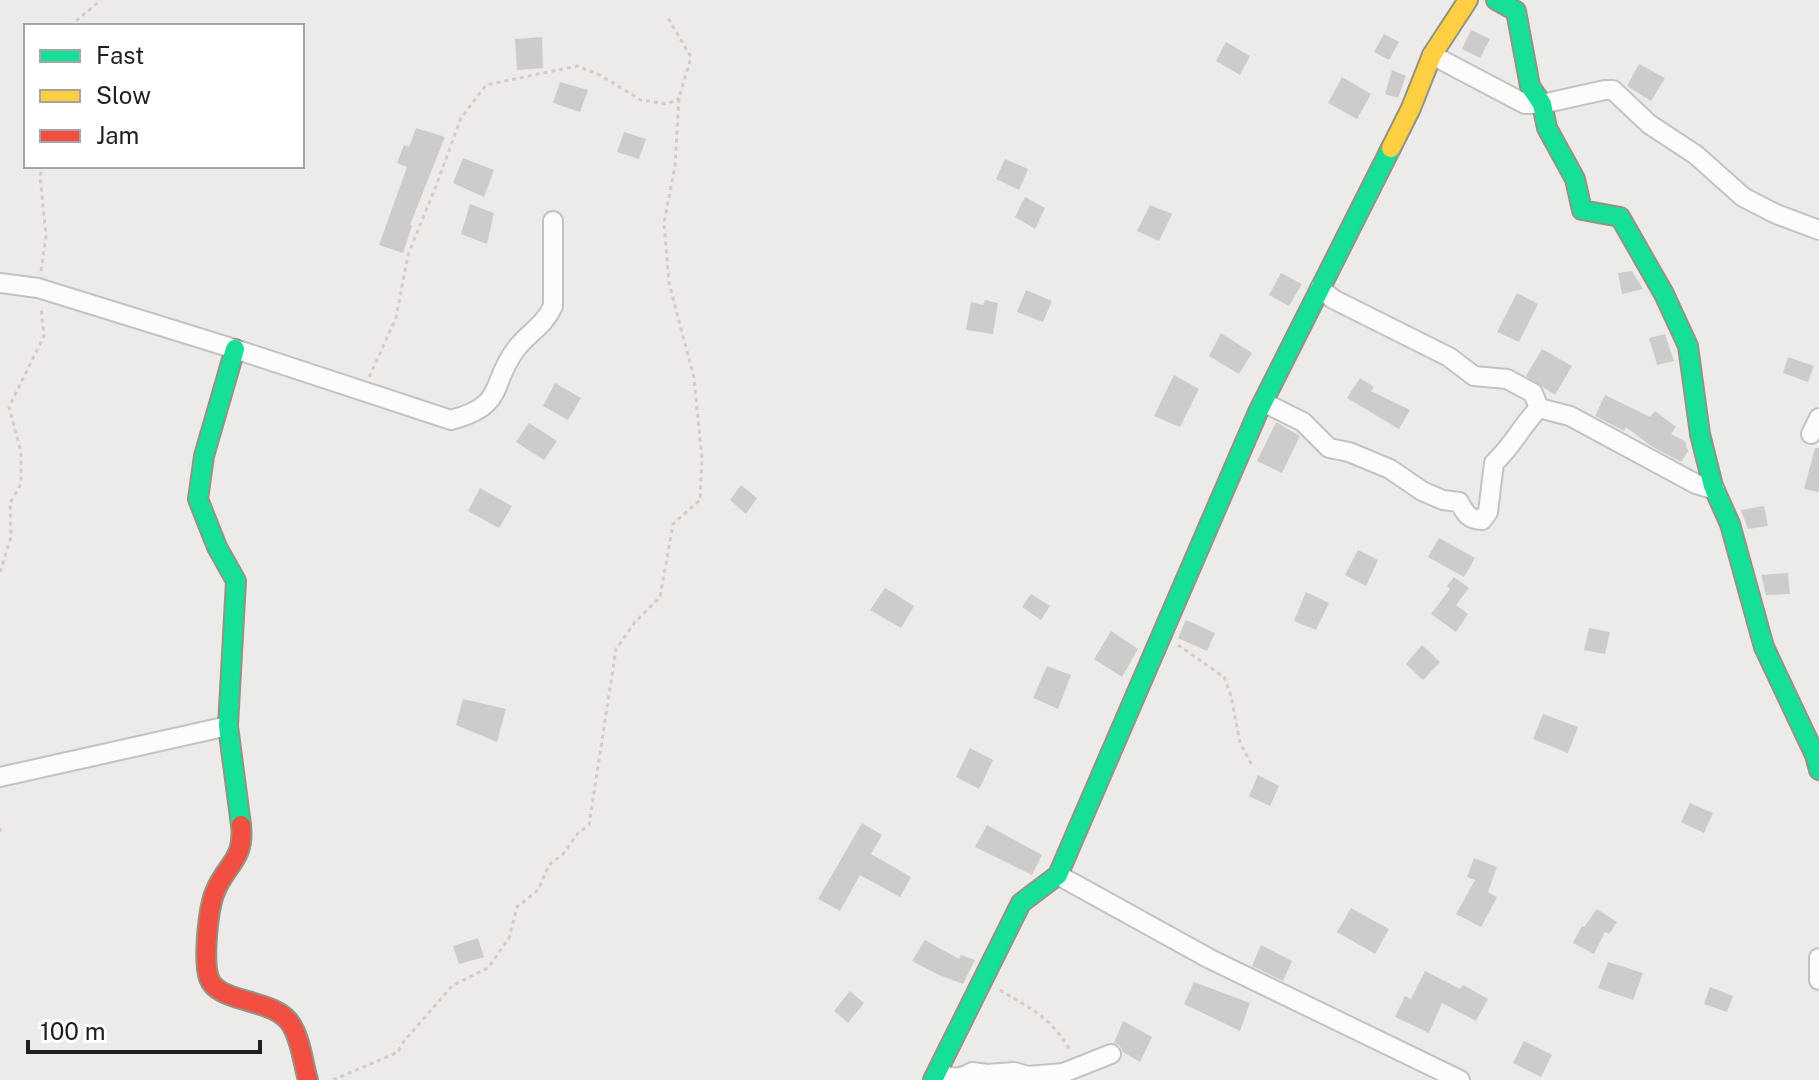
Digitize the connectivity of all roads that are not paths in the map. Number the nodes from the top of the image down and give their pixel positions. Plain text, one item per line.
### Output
1 (1468, 0) edge
2 (1496, 0) edge
3 (1432, 55) junction
4 (1542, 104) junction
5 (553, 221) dead end
6 (1819, 230) edge
7 (0, 283) edge
8 (1320, 288) junction
9 (235, 349) junction
10 (1263, 402) junction
11 (1539, 408) junction
12 (1715, 490) junction
13 (228, 726) junction
14 (1819, 770) edge
15 (0, 777) edge
16 (1058, 875) junction
17 (1819, 958) edge
18 (1819, 980) edge
19 (1111, 1054) dead end
20 (935, 1076) edge
21 (308, 1080) edge
22 (1460, 1080) edge

1 - 3 street
2 - 4 street
3 - 4 street
3 - 8 street
4 - 6 street
4 - 12 street
5 - 9 street
7 - 9 street
8 - 10 street
8 - 11 street
9 - 13 street
10 - 11 street
10 - 16 street
11 - 12 street
12 - 14 street
13 - 15 street
13 - 21 street
16 - 20 street
16 - 22 street
17 - 18 street
19 - 20 street

